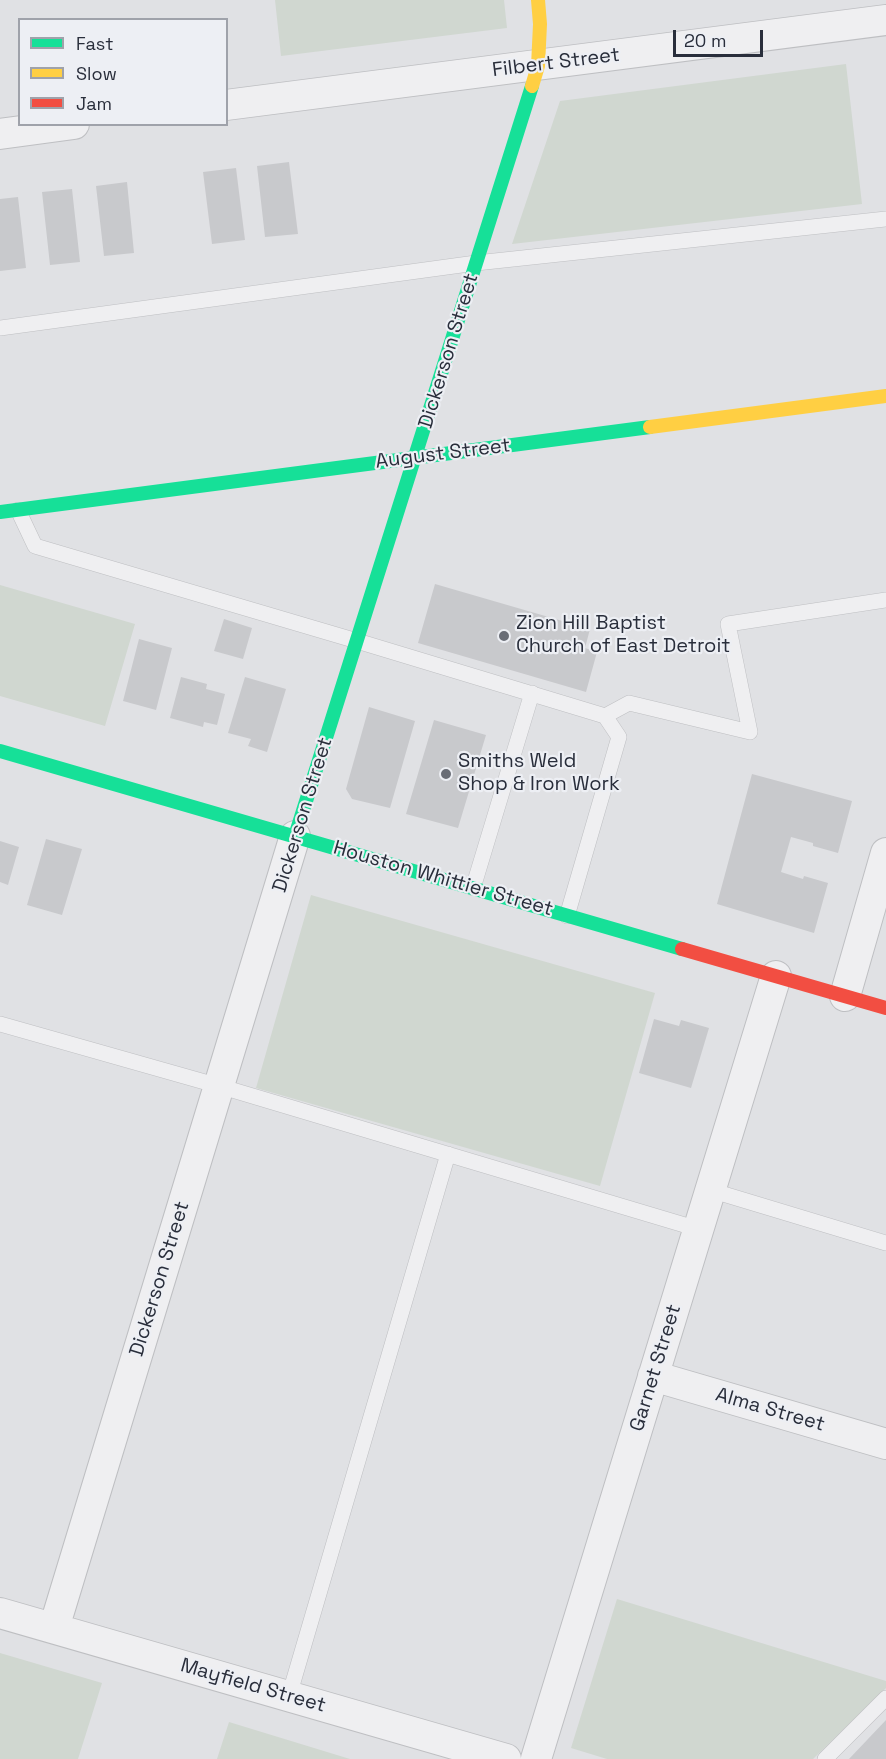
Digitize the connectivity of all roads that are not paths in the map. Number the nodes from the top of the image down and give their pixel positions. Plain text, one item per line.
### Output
1 (538, 0) edge
2 (886, 20) edge
3 (538, 66) junction
4 (228, 105) edge
5 (59, 126) edge
6 (0, 134) edge
7 (886, 219) edge
8 (476, 263) junction
9 (0, 328) edge
10 (886, 396) edge
11 (416, 458) junction
12 (18, 510) junction
13 (0, 512) edge
14 (886, 600) edge
15 (357, 641) junction
16 (532, 693) junction
17 (605, 716) junction
18 (0, 751) edge
19 (295, 836) junction
20 (886, 853) edge
21 (473, 888) junction
22 (567, 916) junction
23 (776, 976) junction
24 (845, 996) junction
25 (886, 1008) edge
26 (0, 1024) edge
27 (219, 1086) junction
28 (448, 1154) junction
29 (710, 1191) junction
30 (699, 1229) junction
31 (886, 1244) edge
32 (653, 1376) junction
33 (886, 1444) edge
34 (0, 1613) edge
35 (54, 1628) junction
36 (289, 1696) junction
37 (886, 1698) edge
38 (506, 1759) edge
39 (536, 1759) edge
40 (825, 1759) edge

1 - 3 street, Dickerson Street
2 - 3 street, Filbert Street
3 - 4 street, Filbert Street
3 - 8 street, Dickerson Street
5 - 6 street
7 - 8 lane
8 - 9 lane
8 - 11 street, Dickerson Street
10 - 11 street, August Street
11 - 12 street, August Street
11 - 15 street, Dickerson Street
12 - 13 street, August Street
12 - 15 lane
14 - 17 lane
15 - 16 lane
15 - 19 street, Dickerson Street
16 - 17 lane
16 - 21 lane
17 - 22 lane
18 - 19 street, Houston Whittier Street
19 - 21 street, Houston Whittier Street
19 - 27 street, Dickerson Street
20 - 24 street
21 - 22 street, Houston Whittier Street
22 - 23 street, Houston Whittier Street
23 - 24 street, Houston Whittier Street
23 - 29 street, Garnet Street
24 - 25 street, Houston Whittier Street
26 - 27 lane
27 - 28 lane
27 - 35 street, Dickerson Street
28 - 30 lane
28 - 36 lane
29 - 30 street, Garnet Street
29 - 31 lane
30 - 32 street, Garnet Street
32 - 33 street, Alma Street
32 - 39 street, Garnet Street
34 - 35 street, Mayfield Street
35 - 36 street, Mayfield Street
36 - 38 street, Mayfield Street
37 - 40 lane

